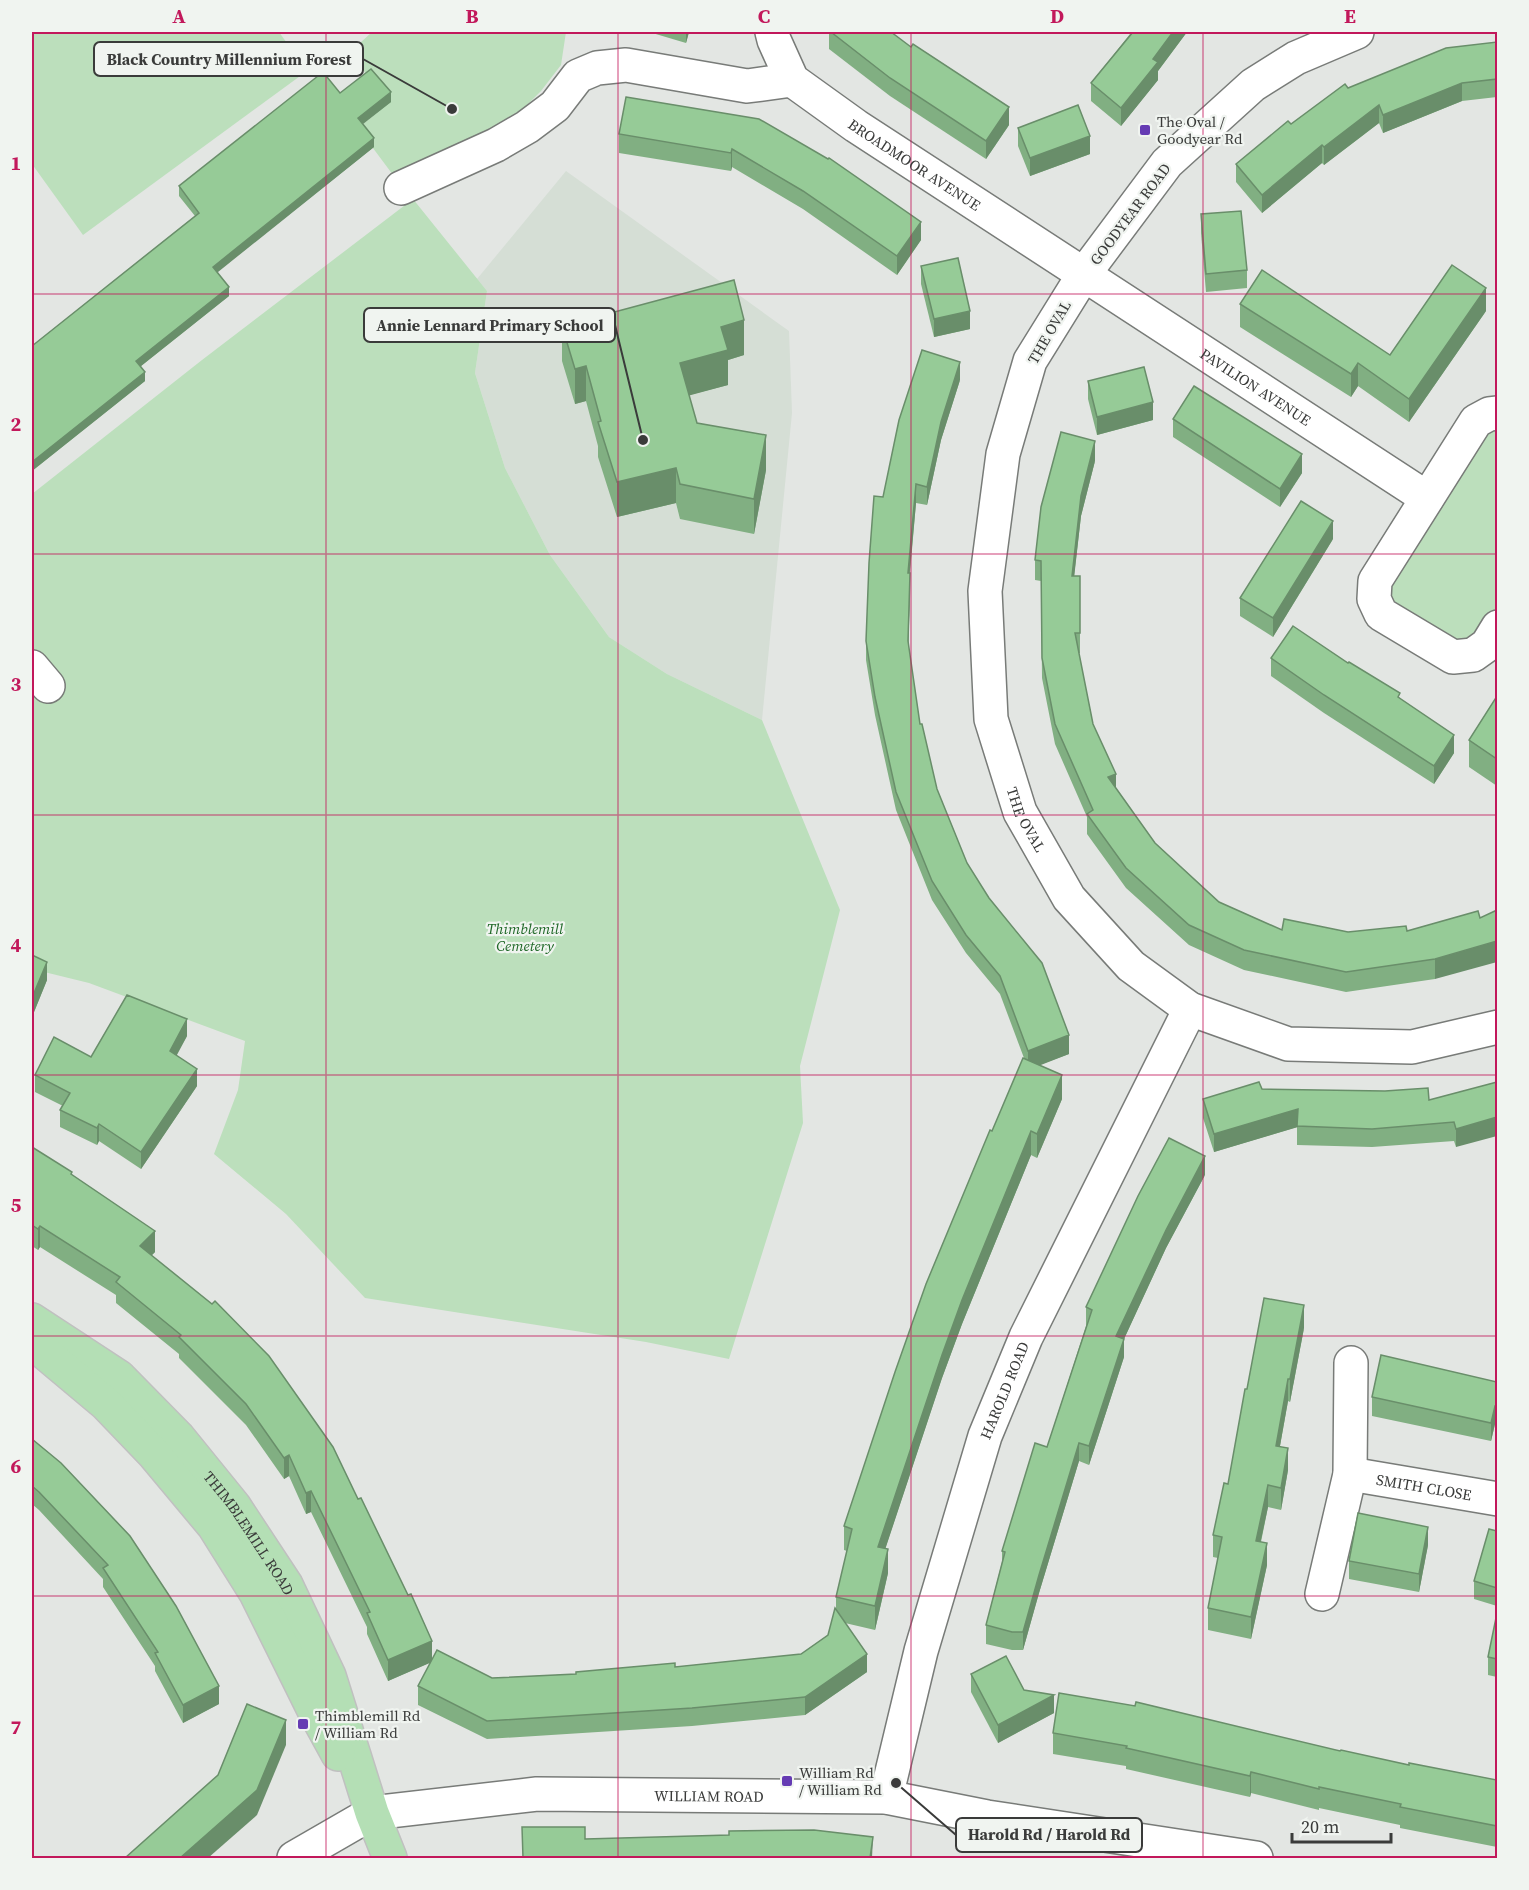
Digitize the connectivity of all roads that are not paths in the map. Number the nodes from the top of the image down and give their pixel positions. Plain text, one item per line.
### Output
1 (772, 32) edge
2 (1356, 32) edge
3 (1299, 45) edge
4 (792, 80) junction
5 (400, 188) dead end
6 (1084, 274) junction
7 (1497, 413) edge
8 (1427, 498) junction
9 (1497, 627) edge
10 (1190, 1009) junction
11 (1497, 1027) edge
12 (32, 1320) edge
13 (32, 1342) edge
14 (1351, 1363) dead end
15 (1350, 1474) junction
16 (1497, 1499) edge
17 (1322, 1594) dead end
18 (886, 1797) junction
19 (372, 1813) junction
20 (294, 1858) edge
21 (390, 1858) edge
22 (1256, 1858) edge

1 - 4 street
2 - 3 street
3 - 6 street, GOODYEAR ROAD
4 - 5 street
4 - 6 street, BROADMOOR AVENUE
6 - 8 street, PAVILION AVENUE
6 - 10 street, THE OVAL
7 - 8 street
8 - 9 street
10 - 11 street, THE OVAL
10 - 18 street, HAROLD ROAD
12 - 19 main road, THIMBLEMILL ROAD
13 - 19 main road, THIMBLEMILL ROAD
14 - 15 street
15 - 16 street, SMITH CLOSE
15 - 17 street
18 - 19 street, WILLIAM ROAD
18 - 22 street, WILLIAM ROAD
19 - 20 street
19 - 21 main road, THIMBLEMILL ROAD

